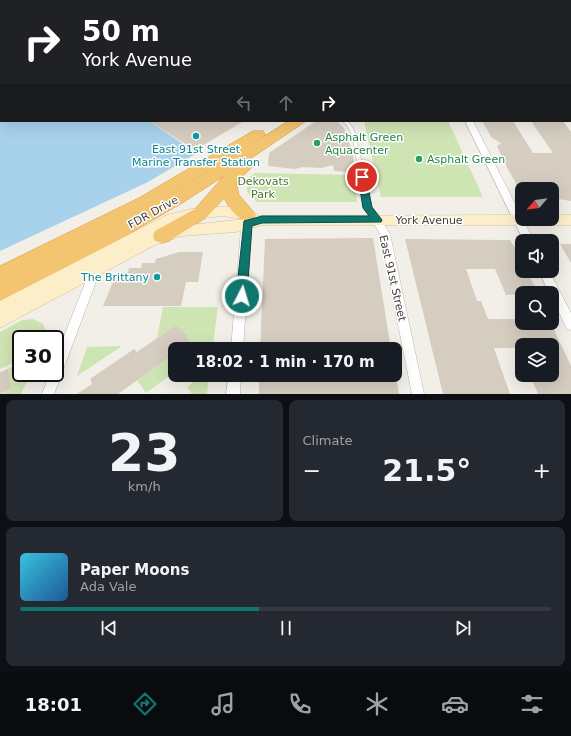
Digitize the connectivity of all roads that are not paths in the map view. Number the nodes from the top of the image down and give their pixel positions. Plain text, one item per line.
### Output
1 (296, 122) edge
2 (346, 122) edge
3 (470, 122) edge
4 (280, 127) edge
5 (228, 181) junction
6 (515, 212) edge
7 (202, 213) junction
8 (252, 219) junction
9 (377, 220) junction
10 (515, 220) edge
11 (559, 220) edge
12 (571, 220) edge
13 (162, 236) junction
14 (98, 263) junction
15 (3, 274) edge
16 (548, 278) edge
17 (0, 292) edge
18 (0, 308) edge
19 (0, 321) edge
20 (571, 325) edge
21 (238, 342) edge
22 (235, 382) edge
23 (48, 394) edge
24 (234, 394) edge
25 (418, 394) edge

1 - 4 highway, FDR Drive
2 - 9 lane, East 91st Street
3 - 6 street
4 - 5 highway
4 - 15 highway, FDR Drive
4 - 17 highway, FDR Drive
5 - 7 highway
5 - 8 highway
7 - 8 main road, York Avenue
7 - 13 highway
7 - 14 main road, York Avenue
8 - 9 main road, York Avenue
8 - 13 main road, York Avenue
8 - 21 street
9 - 10 main road, York Avenue
9 - 25 street, East 91st Street
11 - 12 main road, York Avenue
13 - 14 main road, York Avenue
14 - 18 main road
14 - 19 main road
14 - 23 street
16 - 20 street
22 - 24 street

